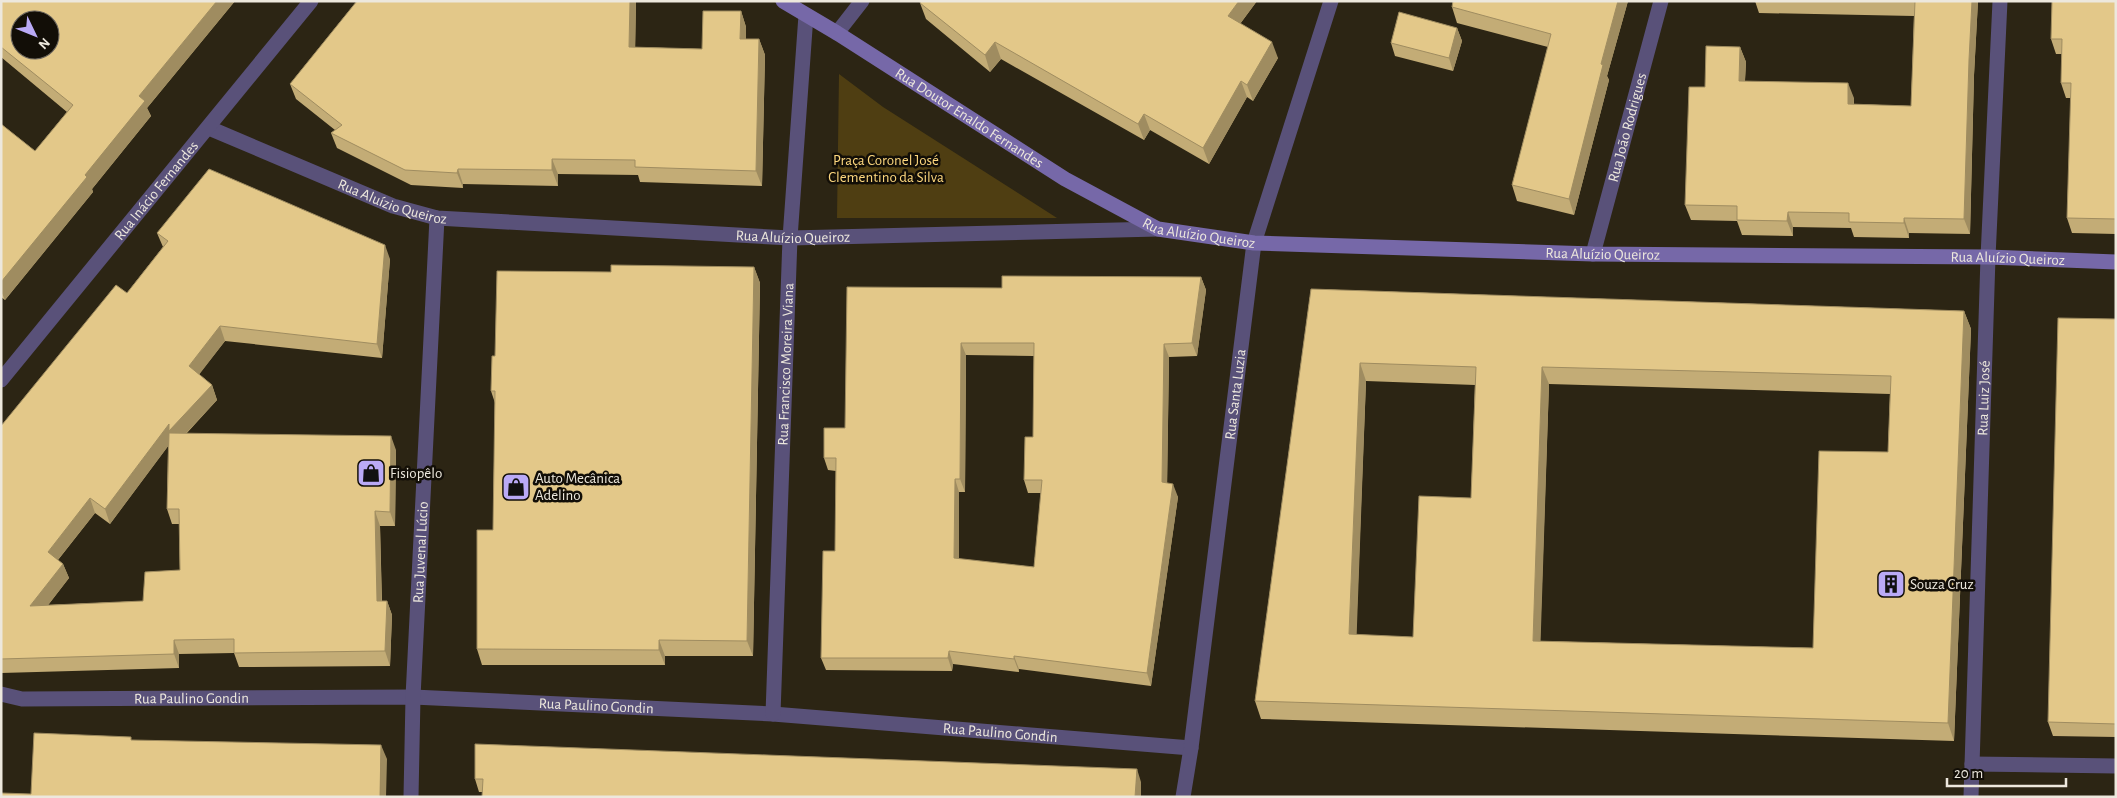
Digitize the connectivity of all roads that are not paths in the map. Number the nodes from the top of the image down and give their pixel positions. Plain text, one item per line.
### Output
1 (311, 1) edge
2 (783, 1) edge
3 (862, 1) edge
4 (1331, 1) edge
5 (1661, 1) edge
6 (2000, 1) edge
7 (806, 15) junction
8 (837, 33) junction
9 (209, 128) junction
10 (437, 218) junction
11 (1158, 228) junction
12 (790, 238) junction
13 (1254, 243) junction
14 (1594, 254) junction
15 (1988, 258) junction
16 (2116, 262) edge
17 (1, 380) edge
18 (1, 694) edge
19 (413, 697) junction
20 (773, 714) junction
21 (1191, 748) junction
22 (1972, 764) junction
23 (2116, 766) edge
24 (411, 797) edge
25 (1183, 797) edge
26 (1971, 797) edge

1 - 9 street, Rua Inácio Fernandes
2 - 7 main road, Rua Doutor Enaldo Fernandes
3 - 8 street
4 - 13 street, Rua Santa Luzia
5 - 14 street, Rua João Rodrigues
6 - 15 street, Rua Luiz José
7 - 8 main road, Rua Doutor Enaldo Fernandes
7 - 12 street, Rua Francisco Moreira Viana
8 - 11 main road, Rua Doutor Enaldo Fernandes
9 - 10 street, Rua Aluízio Queiroz
9 - 17 street, Rua Inácio Fernandes
10 - 12 street, Rua Aluízio Queiroz
10 - 19 street, Rua Juvenal Lúcio
11 - 12 street, Rua Aluízio Queiroz
11 - 13 main road, Rua Aluízio Queiroz
12 - 20 street, Rua Francisco Moreira Viana
13 - 14 main road, Rua Aluízio Queiroz
13 - 21 street, Rua Santa Luzia
14 - 15 main road, Rua Aluízio Queiroz
15 - 16 main road, Rua Aluízio Queiroz
15 - 22 street, Rua Luiz José
18 - 19 street, Rua Paulino Gondin
19 - 20 street, Rua Paulino Gondin
19 - 24 street, Rua Juvenal Lúcio
20 - 21 street, Rua Paulino Gondin
21 - 25 street, Rua Santa Luzia
22 - 23 street
22 - 26 street, Rua Luiz José

